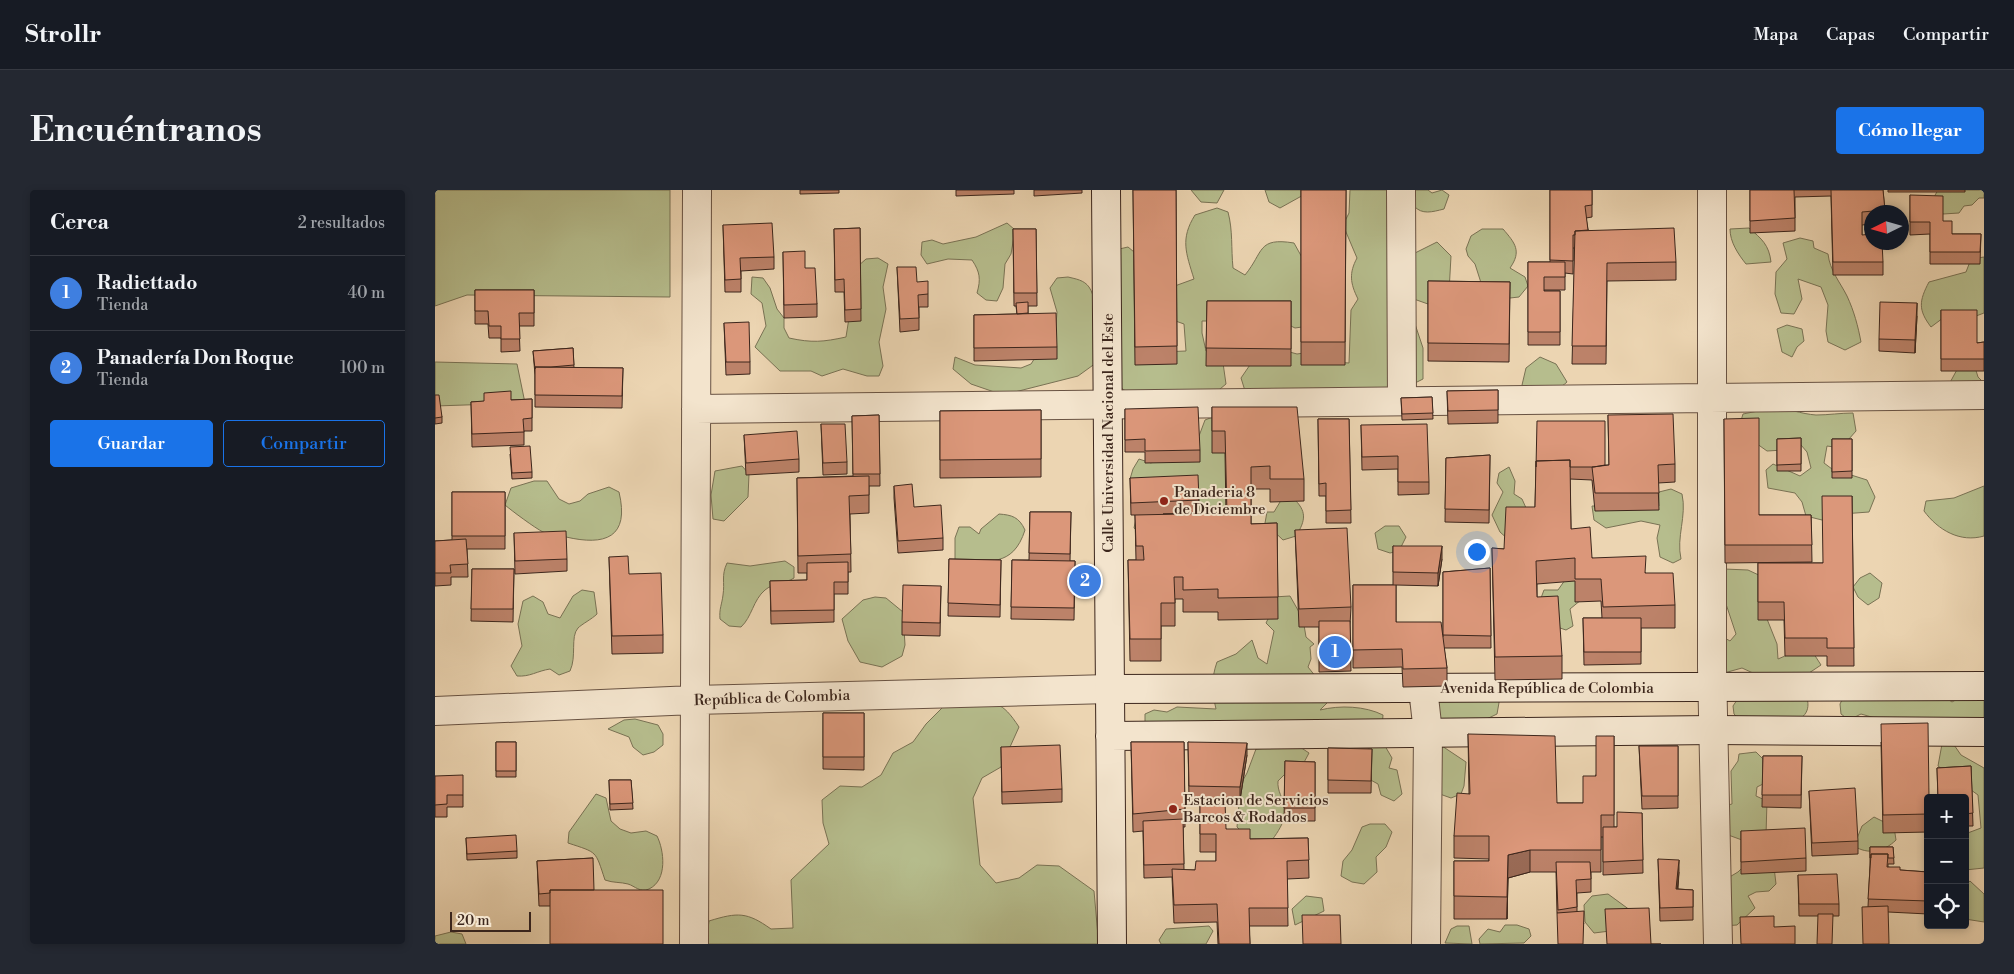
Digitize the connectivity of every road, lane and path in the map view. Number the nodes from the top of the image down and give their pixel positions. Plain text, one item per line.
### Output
1 (697, 190) edge
2 (1106, 190) edge
3 (1401, 190) edge
4 (1712, 190) edge
5 (1984, 395) edge
6 (1711, 397) junction
7 (1402, 400) junction
8 (1107, 403) junction
9 (696, 409) junction
10 (1984, 686) edge
11 (1712, 687) junction
12 (1109, 688) junction
13 (1423, 688) junction
14 (694, 700) junction
15 (435, 711) edge
16 (1714, 730) junction
17 (1984, 732) edge
18 (1428, 734) junction
19 (1110, 736) junction
20 (694, 944) edge
21 (1112, 944) edge
22 (1427, 944) edge
23 (1718, 944) edge

1 - 9 street
2 - 8 street, Calle Universidad Nacional del Este
3 - 7 street
4 - 6 street
5 - 6 street
6 - 7 street
6 - 11 street
7 - 8 street
8 - 9 street
8 - 12 street, Calle Universidad Nacional del Este
9 - 14 street
10 - 11 street, Avenida República de Colombia
11 - 13 street, Avenida República de Colombia
11 - 16 street
12 - 13 street, Avenida República de Colombia
12 - 14 street, República de Colombia
12 - 19 street, Calle Universidad Nacional del Este
13 - 18 street
14 - 15 street, República de Colombia
14 - 20 street
16 - 17 street
16 - 18 street
16 - 23 street
18 - 19 street
18 - 22 street
19 - 21 street, Calle Universidad Nacional del Este

